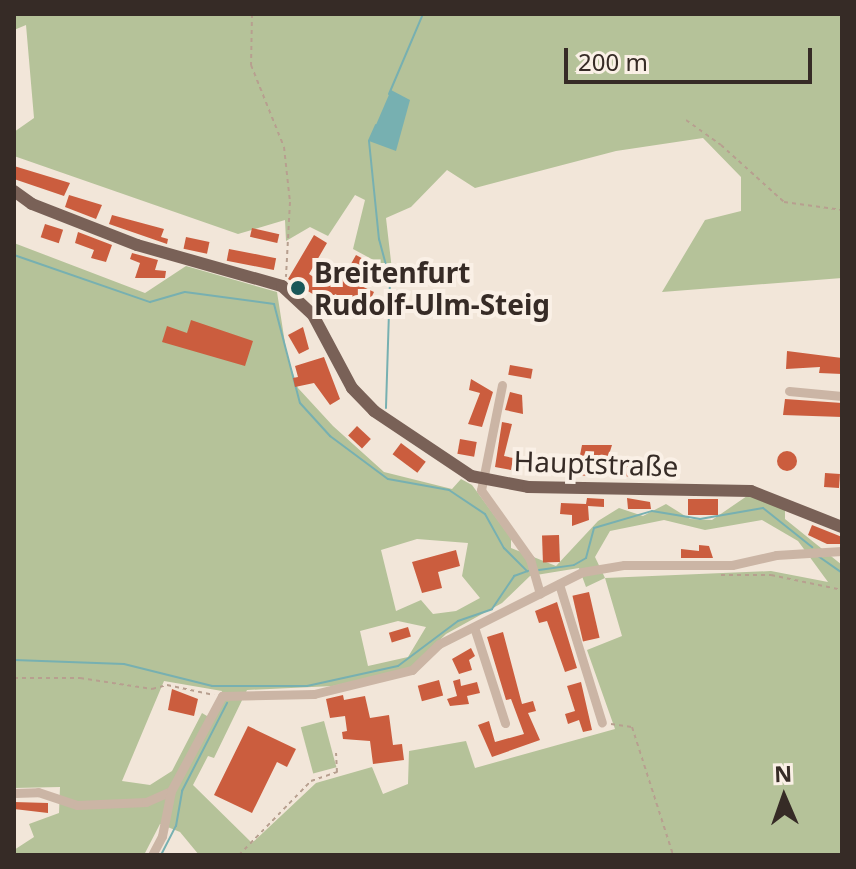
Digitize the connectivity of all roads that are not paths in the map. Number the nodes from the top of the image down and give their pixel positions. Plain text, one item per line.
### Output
1 (14, 191) edge
2 (502, 385) dead end
3 (789, 391) dead end
4 (842, 396) edge
5 (481, 479) junction
6 (842, 527) edge
7 (842, 551) edge
8 (559, 584) junction
9 (540, 594) junction
10 (474, 627) junction
11 (505, 723) dead end
12 (602, 723) road end
13 (171, 791) junction
14 (14, 793) edge
15 (152, 855) edge

1 - 5 main road, Hauptstraße
2 - 5 street
3 - 4 street
5 - 6 main road, Hauptstraße
5 - 9 street
7 - 8 street
8 - 9 street
8 - 12 street
9 - 10 street
10 - 11 street
10 - 13 street
13 - 14 street
13 - 15 street

